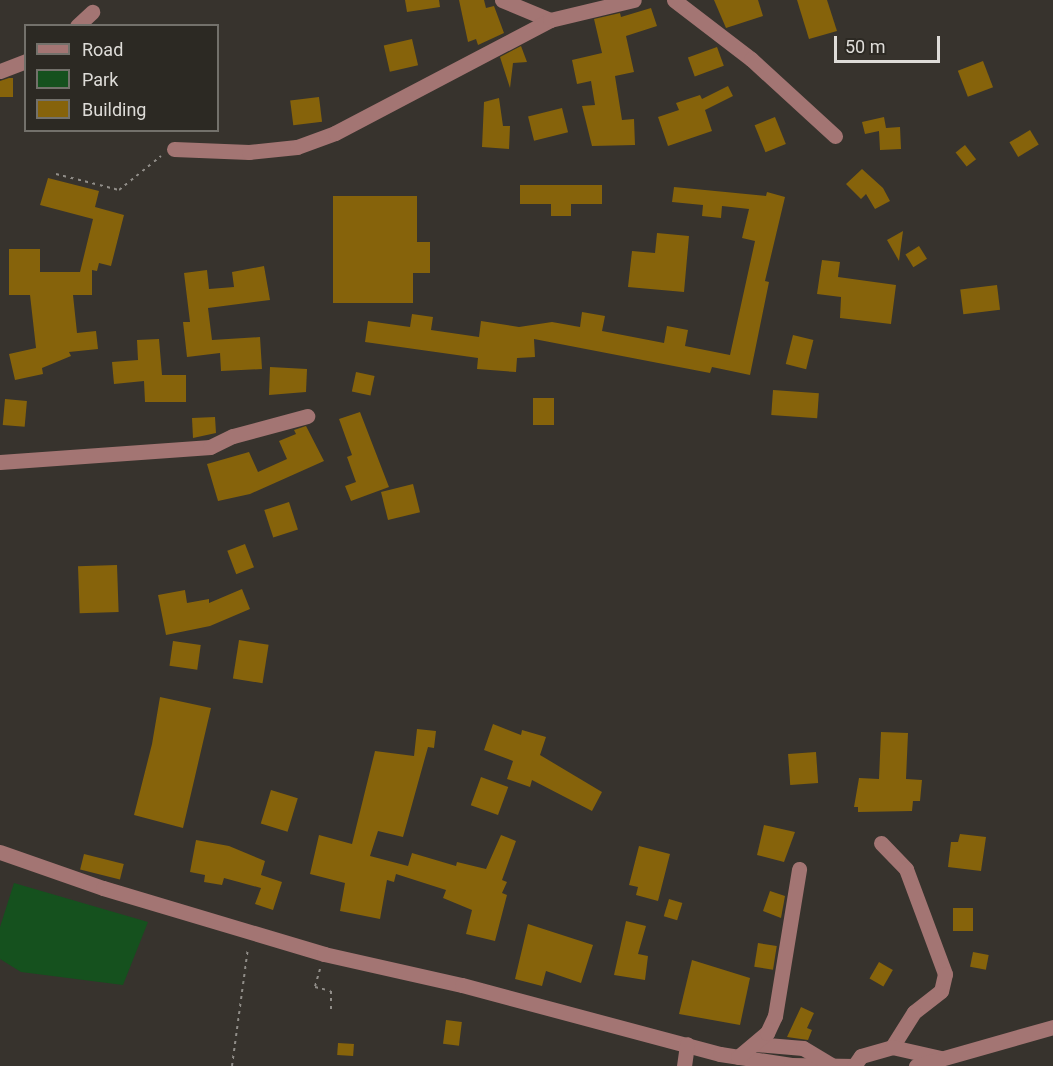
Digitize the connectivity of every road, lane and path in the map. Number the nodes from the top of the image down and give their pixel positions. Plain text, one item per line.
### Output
1 (502, 0) edge
2 (634, 0) edge
3 (674, 0) edge
4 (92, 12) dead end
5 (550, 20) junction
6 (79, 24) edge
7 (24, 62) edge
8 (0, 71) edge
9 (835, 136) dead end
10 (174, 149) joint
11 (56, 174) dead end
12 (307, 416) dead end
13 (0, 462) edge
14 (881, 843) dead end
15 (0, 852) edge
16 (800, 869) dead end
17 (250, 930) junction
18 (324, 954) junction
19 (331, 1013) dead end
20 (1053, 1027) edge
21 (687, 1044) junction
22 (755, 1044) junction
23 (892, 1047) junction
24 (738, 1056) junction
25 (947, 1059) junction
26 (831, 1065) edge
27 (232, 1066) edge
28 (684, 1066) edge
29 (854, 1066) edge
30 (916, 1066) edge

1 - 5 street
2 - 5 street
3 - 9 street
4 - 6 street
5 - 10 street
7 - 8 street
10 - 11 path
12 - 13 street
14 - 23 street
15 - 17 street
16 - 22 street
17 - 18 street
17 - 27 path
18 - 19 path
18 - 21 street
20 - 25 street
21 - 24 street
21 - 28 street
22 - 24 street
22 - 26 street
23 - 25 street
23 - 29 street
24 - 26 street
25 - 30 street
26 - 29 street

